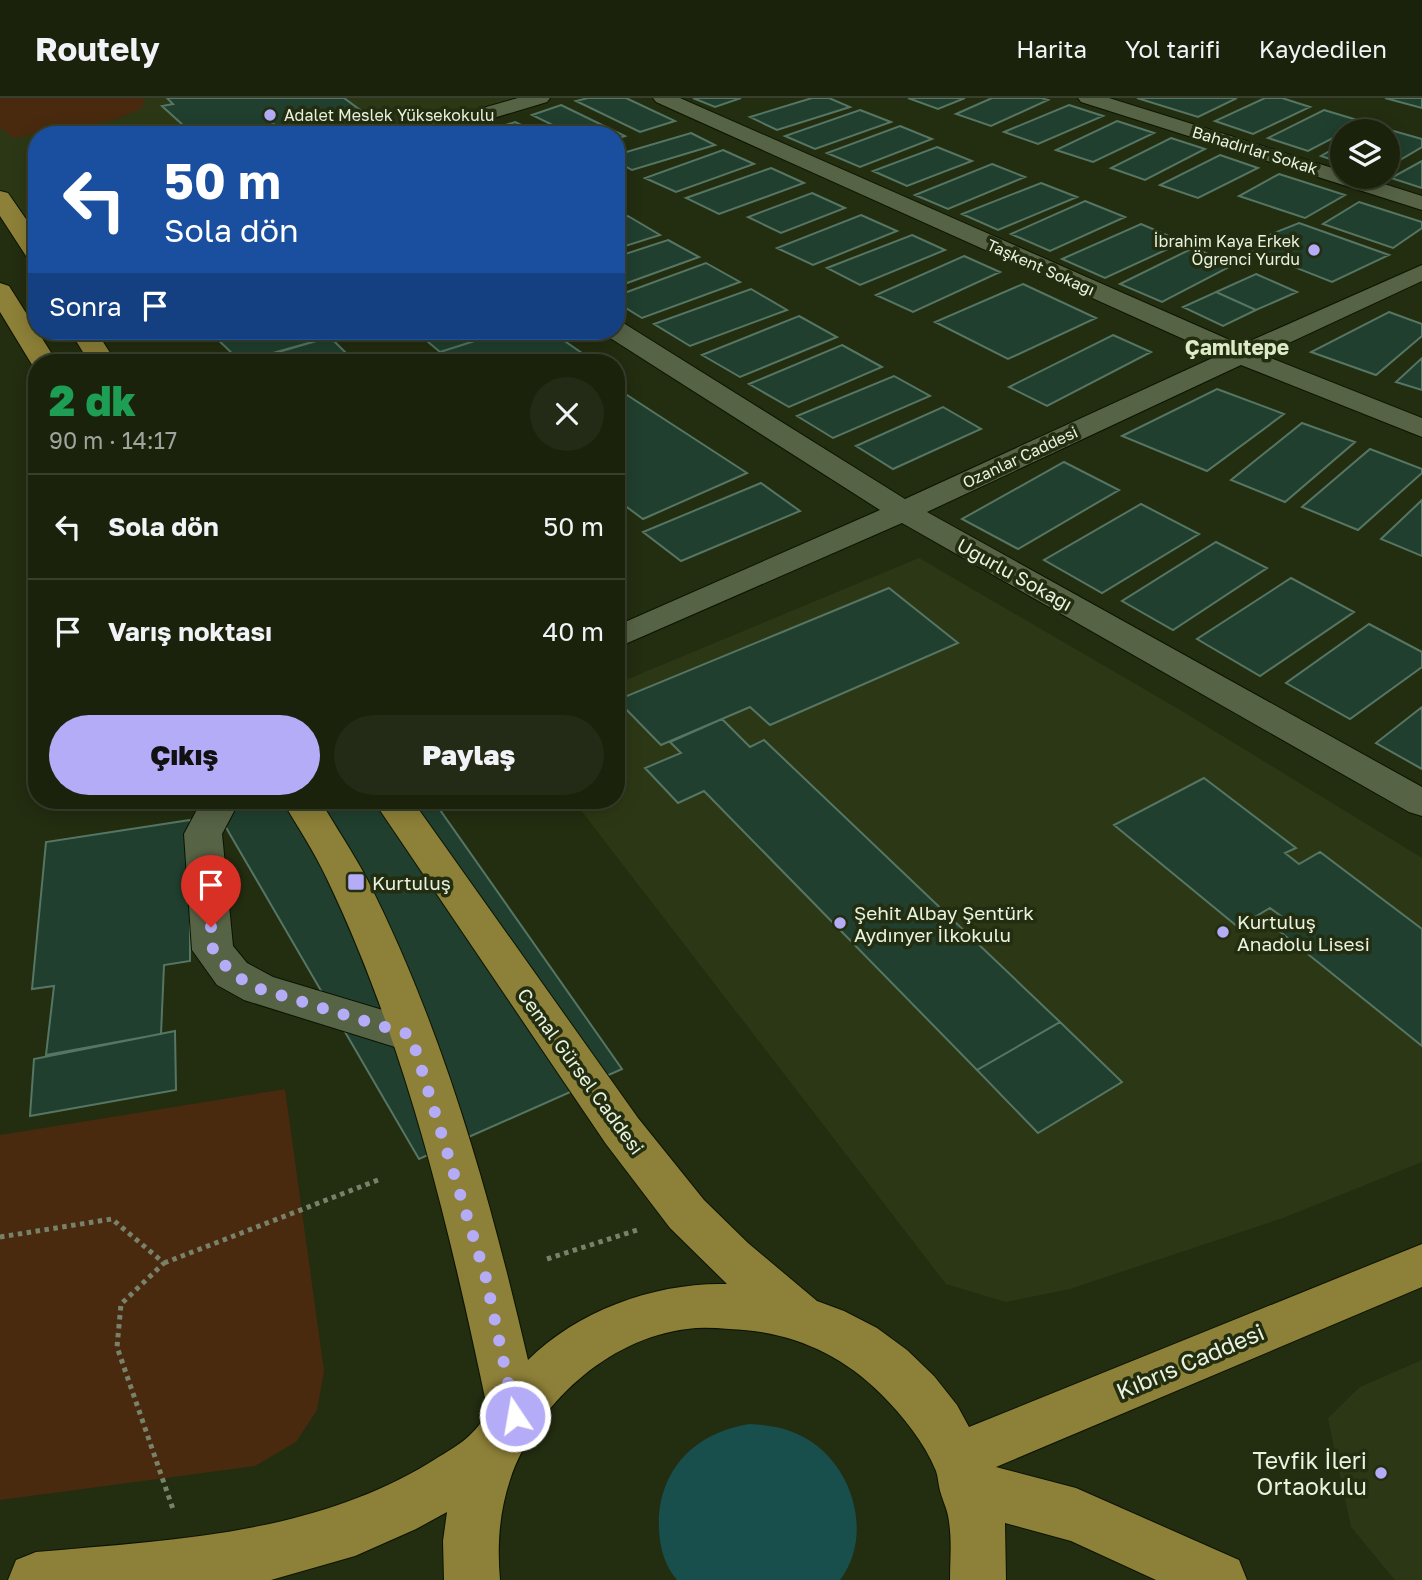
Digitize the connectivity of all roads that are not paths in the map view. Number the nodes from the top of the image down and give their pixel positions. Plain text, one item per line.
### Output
1 (540, 98) edge
2 (663, 98) edge
3 (1088, 98) edge
4 (444, 126) edge
5 (0, 198) edge
6 (1422, 203) edge
7 (28, 229) edge
8 (1422, 272) edge
9 (0, 291) edge
10 (28, 336) edge
11 (625, 336) edge
12 (1242, 356) junction
13 (1422, 428) edge
14 (903, 511) junction
15 (625, 634) edge
16 (1422, 803) edge
17 (216, 809) edge
18 (306, 809) edge
19 (398, 809) edge
20 (411, 1035) junction
21 (1422, 1265) edge
22 (800, 1316) junction
23 (504, 1434) junction
24 (962, 1472) junction
25 (36, 1580) edge
26 (472, 1580) edge
27 (978, 1580) edge
28 (1219, 1580) edge

1 - 4 street
2 - 12 street, Taşkent Sokağı
3 - 6 street, Bahadırlar Sokak
5 - 7 main road
8 - 12 street, Ozanlar Caddesi
9 - 10 main road
11 - 14 street, Uğurlu Sokağı
12 - 13 street, Taşkent Sokağı
12 - 14 street, Ozanlar Caddesi
14 - 15 street, Ozanlar Caddesi
14 - 16 street, Uğurlu Sokağı
17 - 20 street
18 - 20 main road
19 - 22 main road, Cemal Gürsel Caddesi
20 - 23 main road
21 - 24 main road, Kıbrıs Caddesi
22 - 23 main road
22 - 24 main road
23 - 25 main road
23 - 26 main road
24 - 27 main road
24 - 28 main road

